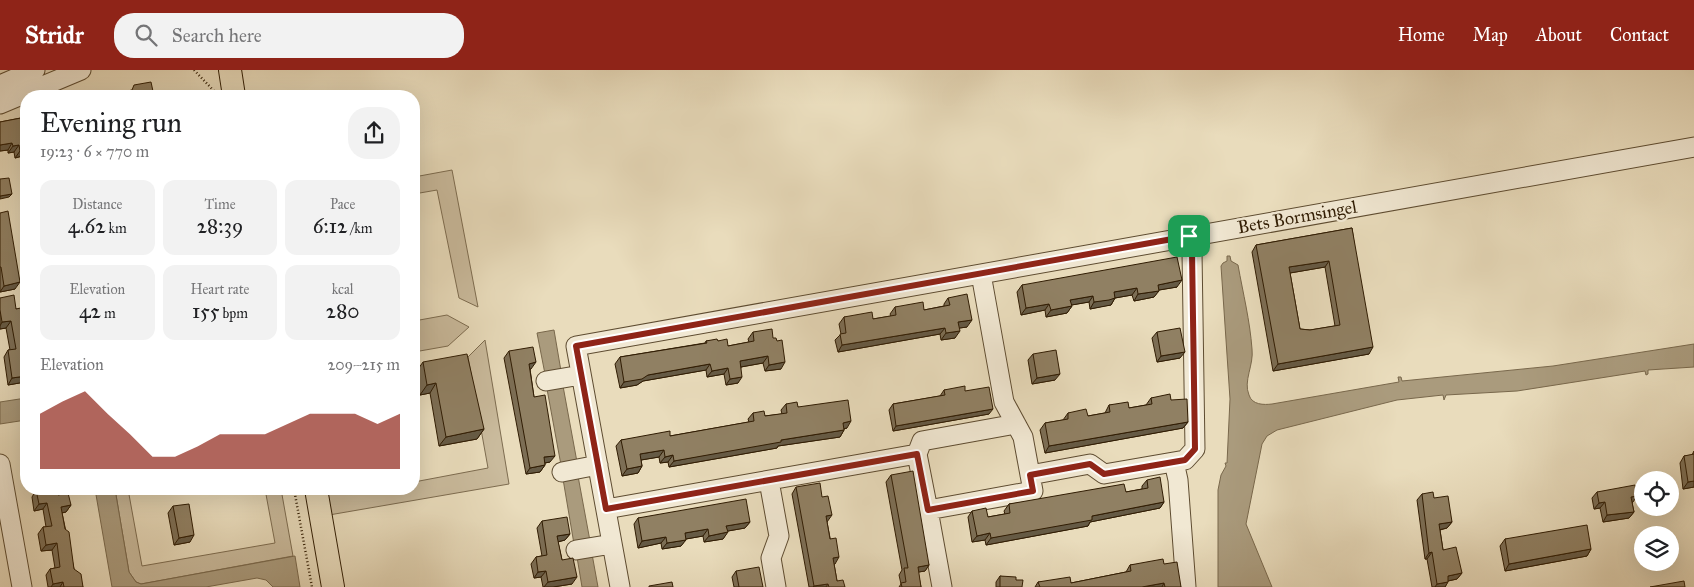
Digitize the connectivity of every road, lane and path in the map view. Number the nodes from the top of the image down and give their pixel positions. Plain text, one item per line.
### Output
1 (35, 70) edge
2 (81, 70) edge
3 (194, 70) edge
4 (230, 70) edge
5 (244, 70) edge
6 (0, 85) edge
7 (33, 90) edge
8 (212, 90) edge
9 (233, 90) edge
10 (247, 90) edge
11 (20, 96) edge
12 (0, 104) edge
13 (1694, 147) edge
14 (1189, 236) junction
15 (981, 274) junction
16 (581, 375) junction
17 (546, 382) dead end
18 (1016, 424) junction
19 (917, 454) junction
20 (1174, 462) junction
21 (0, 464) edge
22 (598, 465) junction
23 (562, 472) dead end
24 (1030, 475) junction
25 (769, 481) junction
26 (295, 495) edge
27 (309, 495) edge
28 (317, 495) edge
29 (606, 509) junction
30 (928, 510) junction
31 (10, 511) edge
32 (612, 544) junction
33 (576, 550) dead end
34 (22, 587) edge
35 (312, 587) edge
36 (325, 587) edge
37 (333, 587) edge
38 (620, 587) edge
39 (776, 587) edge
40 (942, 587) edge
41 (1186, 587) edge

1 - 6 street
2 - 7 street
3 - 8 path
4 - 9 main road
5 - 10 main road
11 - 12 street
13 - 14 street, Bets Bormsingel
14 - 15 street, Bets Bormsingel
14 - 20 street
15 - 16 street, Bets Bormsingel
15 - 18 street
16 - 17 street
16 - 22 street
18 - 19 street
18 - 24 street
19 - 25 street
19 - 30 street
20 - 24 street
20 - 41 street
21 - 31 street
22 - 23 street
22 - 29 street
24 - 30 street
25 - 29 street
25 - 39 street
26 - 35 path
27 - 36 main road
28 - 37 main road
29 - 32 street
30 - 40 street
31 - 34 street
32 - 33 street
32 - 38 street

